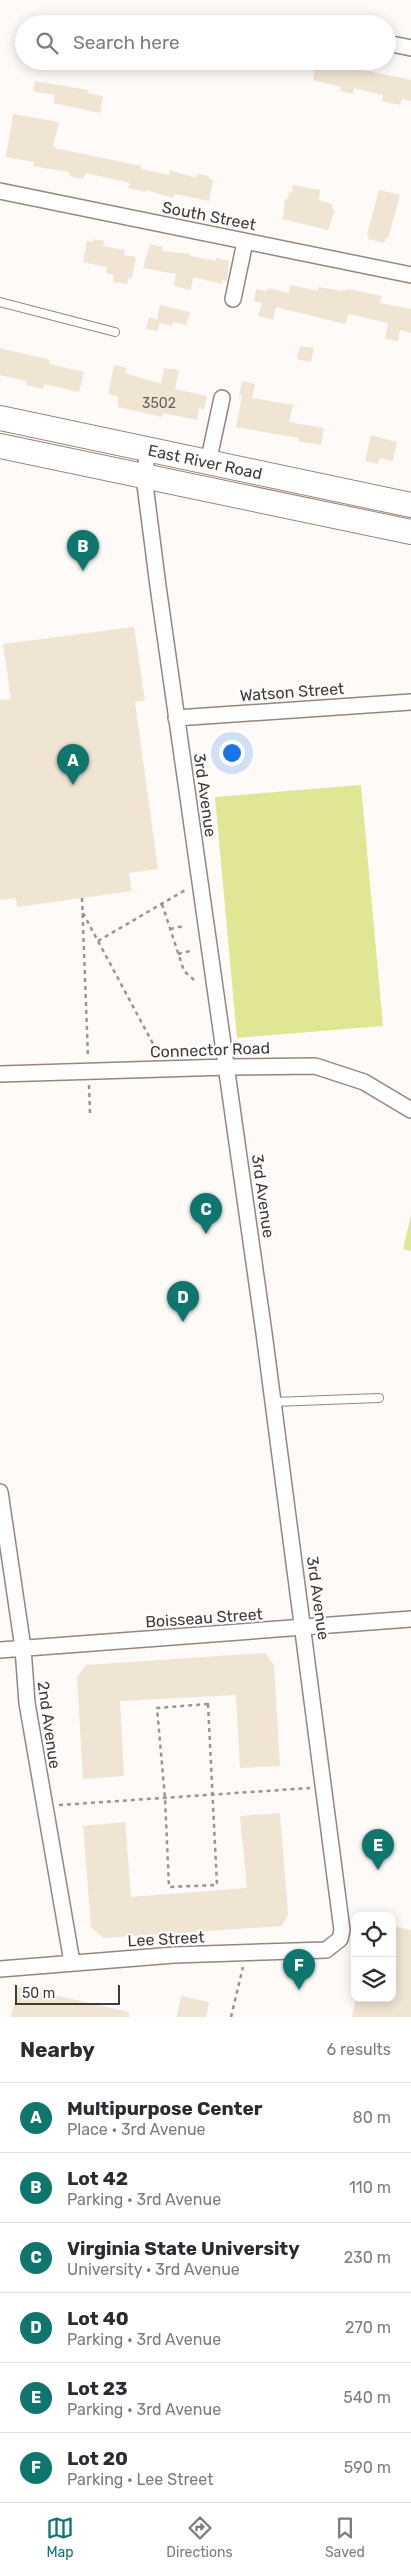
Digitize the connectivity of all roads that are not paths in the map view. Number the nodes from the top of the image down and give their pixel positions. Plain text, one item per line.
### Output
1 (396, 45) edge
2 (411, 48) edge
3 (0, 191) edge
4 (245, 242) junction
5 (411, 275) edge
6 (233, 299) dead end
7 (0, 302) edge
8 (115, 332) dead end
9 (222, 398) dead end
10 (0, 418) edge
11 (0, 446) edge
12 (148, 450) junction
13 (208, 463) junction
14 (144, 477) junction
15 (411, 505) edge
16 (411, 532) edge
17 (411, 702) edge
18 (176, 718) junction
19 (227, 1067) junction
20 (0, 1074) edge
21 (411, 1110) edge
22 (379, 1398) dead end
23 (273, 1402) junction
24 (0, 1492) edge
25 (411, 1620) edge
26 (304, 1629) junction
27 (23, 1648) junction
28 (0, 1650) edge
29 (333, 1945) joint
30 (72, 1962) junction
31 (0, 1969) edge

1 - 2 street
3 - 4 street, South Street
4 - 5 street, South Street
4 - 6 street
7 - 8 lane
9 - 13 street
10 - 12 main road, East River Road
11 - 14 main road, East River Road
12 - 13 main road, East River Road
12 - 14 street, 3rd Avenue
13 - 15 main road, East River Road
14 - 16 main road, East River Road
14 - 18 street, 3rd Avenue
17 - 18 street, Watson Street
18 - 19 street, 3rd Avenue
19 - 20 street, Connector Road
19 - 21 street, Connector Road
19 - 23 street, 3rd Avenue
22 - 23 lane
23 - 26 street, 3rd Avenue
24 - 27 street, 2nd Avenue
25 - 26 street, Boisseau Street
26 - 27 street, Boisseau Street
26 - 29 street, 3rd Avenue
27 - 28 street, Boisseau Street
27 - 30 street, 2nd Avenue
29 - 30 street, Lee Street
30 - 31 street, Lee Street

